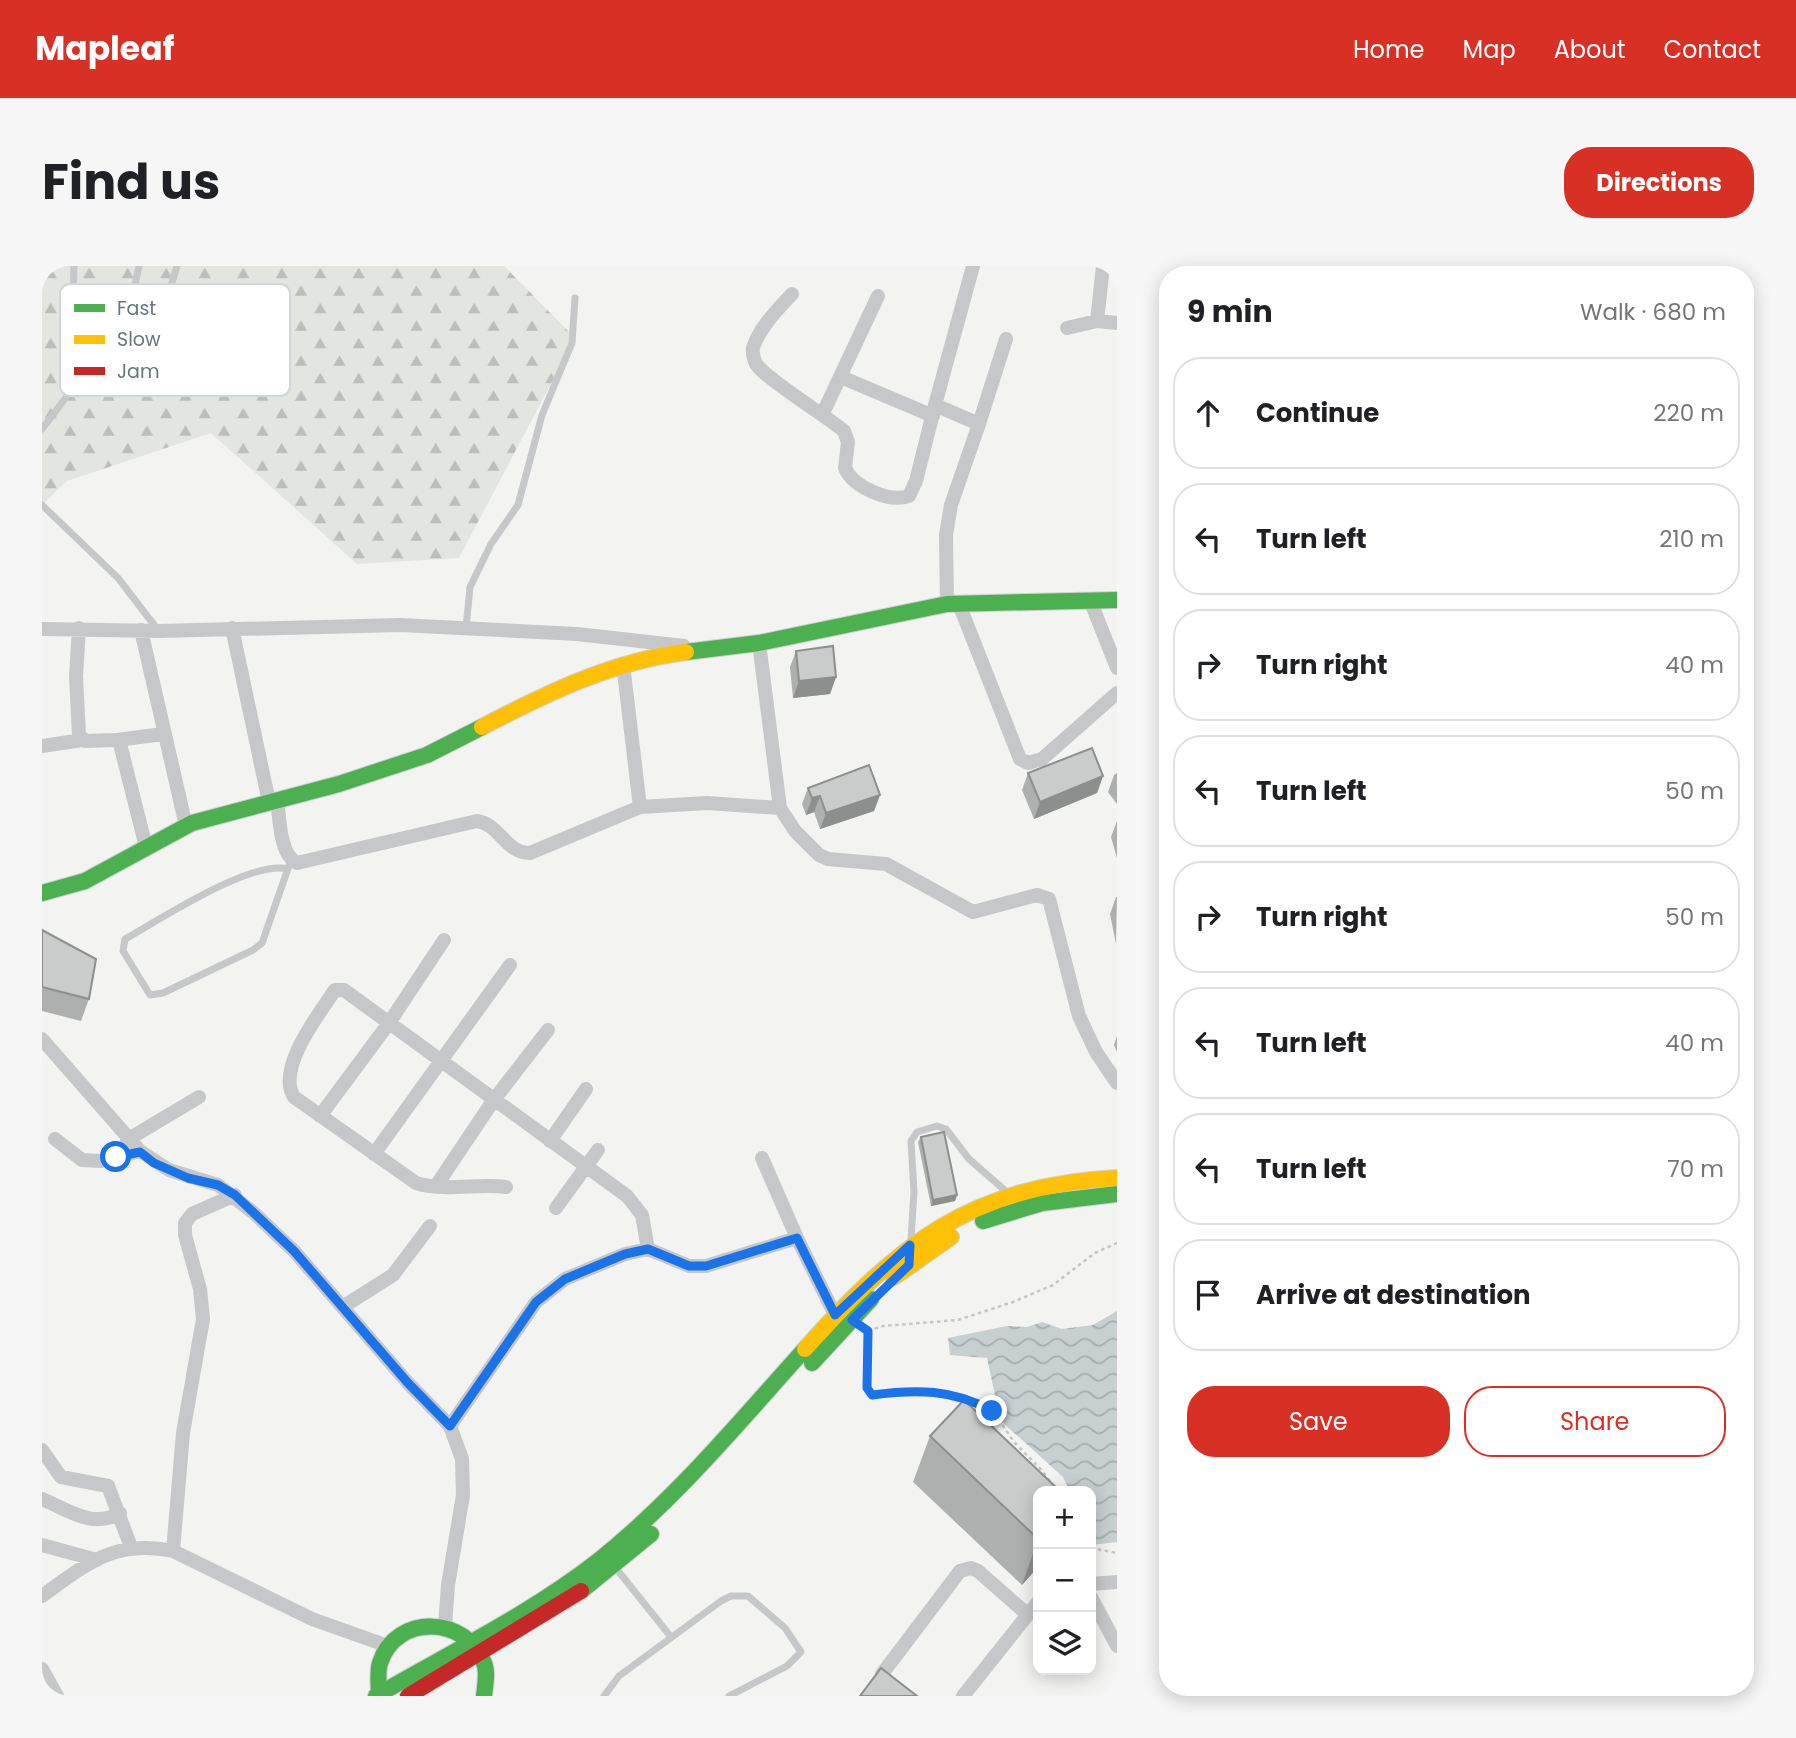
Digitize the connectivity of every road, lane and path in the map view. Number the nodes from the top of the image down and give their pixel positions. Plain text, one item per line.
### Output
1 (74, 266) edge
2 (139, 266) edge
3 (177, 266) edge
4 (973, 266) edge
5 (1103, 266) edge
6 (73, 284) edge
7 (135, 284) edge
8 (172, 284) edge
9 (792, 295) dead end
10 (877, 296) dead end
11 (575, 299) dead end
12 (1097, 321) junction
13 (1117, 323) edge
14 (1067, 328) dead end
15 (1006, 339) dead end
16 (841, 377) junction
17 (66, 396) edge
18 (934, 411) junction
19 (823, 413) junction
20 (979, 424) junction
21 (42, 429) edge
22 (42, 505) edge
23 (1090, 600) junction
24 (1117, 600) edge
25 (953, 604) junction
26 (79, 628) junction
27 (232, 628) junction
28 (466, 628) junction
29 (42, 629) edge
30 (141, 630) junction
31 (159, 631) junction
32 (759, 643) junction
33 (707, 649) junction
34 (623, 664) junction
35 (1117, 668) edge
36 (1117, 693) edge
37 (163, 733) junction
38 (82, 740) junction
39 (117, 740) junction
40 (42, 746) edge
41 (273, 802) junction
42 (640, 807) junction
43 (780, 808) junction
44 (186, 826) junction
45 (146, 847) junction
46 (290, 865) junction
47 (42, 894) edge
48 (444, 940) dead end
49 (510, 965) dead end
50 (389, 1023) junction
51 (548, 1030) dead end
52 (42, 1039) edge
53 (442, 1062) junction
54 (1117, 1083) edge
55 (586, 1089) dead end
56 (199, 1097) dead end
57 (494, 1101) junction
58 (320, 1116) junction
59 (55, 1139) dead end
60 (127, 1140) junction
61 (550, 1141) junction
62 (598, 1150) dead end
63 (140, 1152) junction
64 (374, 1154) junction
65 (762, 1158) dead end
66 (587, 1167) junction
67 (1117, 1178) edge
68 (436, 1186) junction
69 (506, 1187) dead end
70 (1117, 1194) edge
71 (235, 1195) junction
72 (1012, 1195) junction
73 (1026, 1206) junction
74 (556, 1208) dead end
75 (430, 1226) dead end
76 (797, 1238) junction
77 (1117, 1243) edge
78 (910, 1245) junction
79 (648, 1249) junction
80 (909, 1265) junction
81 (344, 1306) junction
82 (844, 1318) junction
83 (868, 1331) junction
84 (450, 1426) junction
85 (42, 1450) edge
86 (1053, 1486) edge
87 (42, 1499) edge
88 (120, 1513) junction
89 (42, 1545) edge
90 (131, 1546) junction
91 (1096, 1549) edge
92 (173, 1550) junction
93 (1117, 1553) edge
94 (97, 1560) junction
95 (615, 1567) junction
96 (1117, 1582) edge
97 (1096, 1584) edge
98 (42, 1596) edge
99 (1096, 1606) edge
100 (1033, 1607) edge
101 (1027, 1614) junction
102 (445, 1626) junction
103 (671, 1637) junction
104 (388, 1646) junction
105 (1117, 1646) edge
106 (476, 1647) junction
107 (42, 1670) edge
108 (881, 1674) edge
109 (378, 1695) edge
110 (57, 1696) edge
111 (408, 1696) edge
112 (485, 1696) edge
113 (604, 1696) edge
114 (729, 1696) edge
115 (962, 1696) edge

1 - 6 lane
2 - 7 lane
3 - 8 lane
4 - 18 street
5 - 12 street
9 - 19 street
10 - 16 street
11 - 28 lane
12 - 13 street
12 - 14 street
15 - 20 street
16 - 18 street
16 - 19 street
17 - 21 lane
18 - 19 street
18 - 20 street
20 - 25 street
22 - 31 lane
23 - 24 main road
23 - 25 main road
23 - 35 street
25 - 32 main road
25 - 36 street
26 - 29 street
26 - 30 street
26 - 38 street
27 - 28 street
27 - 31 street
27 - 41 street
28 - 33 street
30 - 31 street
30 - 37 street
32 - 33 main road
32 - 43 street
33 - 34 main road
34 - 41 main road
34 - 42 street
37 - 39 street
37 - 44 street
38 - 39 street
38 - 40 street
39 - 45 street
41 - 44 main road
41 - 46 street
42 - 43 street
42 - 46 street
43 - 54 street
44 - 45 main road
45 - 47 main road
46 - 46 lane
48 - 50 street
49 - 53 street
50 - 53 street
50 - 58 street
50 - 58 street
51 - 57 street
52 - 60 street
53 - 57 street
53 - 64 street
55 - 61 street
56 - 60 street
57 - 61 street
57 - 68 street
58 - 64 street
59 - 63 street
60 - 63 street
61 - 66 street
62 - 66 street
63 - 71 street
64 - 68 street
65 - 76 street
66 - 74 street
66 - 79 street
67 - 72 main road
68 - 69 street
70 - 73 main road
71 - 81 street
71 - 92 street
72 - 73 lane
72 - 78 main road
72 - 78 lane
73 - 80 main road
75 - 81 street
76 - 79 street
76 - 82 street
77 - 83 path
78 - 80 lane
78 - 82 main road
79 - 84 street
80 - 82 main road
81 - 84 street
82 - 83 path
82 - 95 main road
82 - 106 main road
83 - 86 path
84 - 102 street
85 - 88 street
87 - 88 street
88 - 90 street
89 - 94 street
90 - 92 street
90 - 94 street
91 - 93 path
92 - 104 street
94 - 98 street
95 - 103 lane
95 - 106 main road
96 - 97 street
99 - 105 street
100 - 101 street
101 - 108 street
101 - 115 street
102 - 104 main road
102 - 106 main road
103 - 113 lane
103 - 114 lane
104 - 109 main road
106 - 109 main road
106 - 111 main road
106 - 112 main road
107 - 110 street

